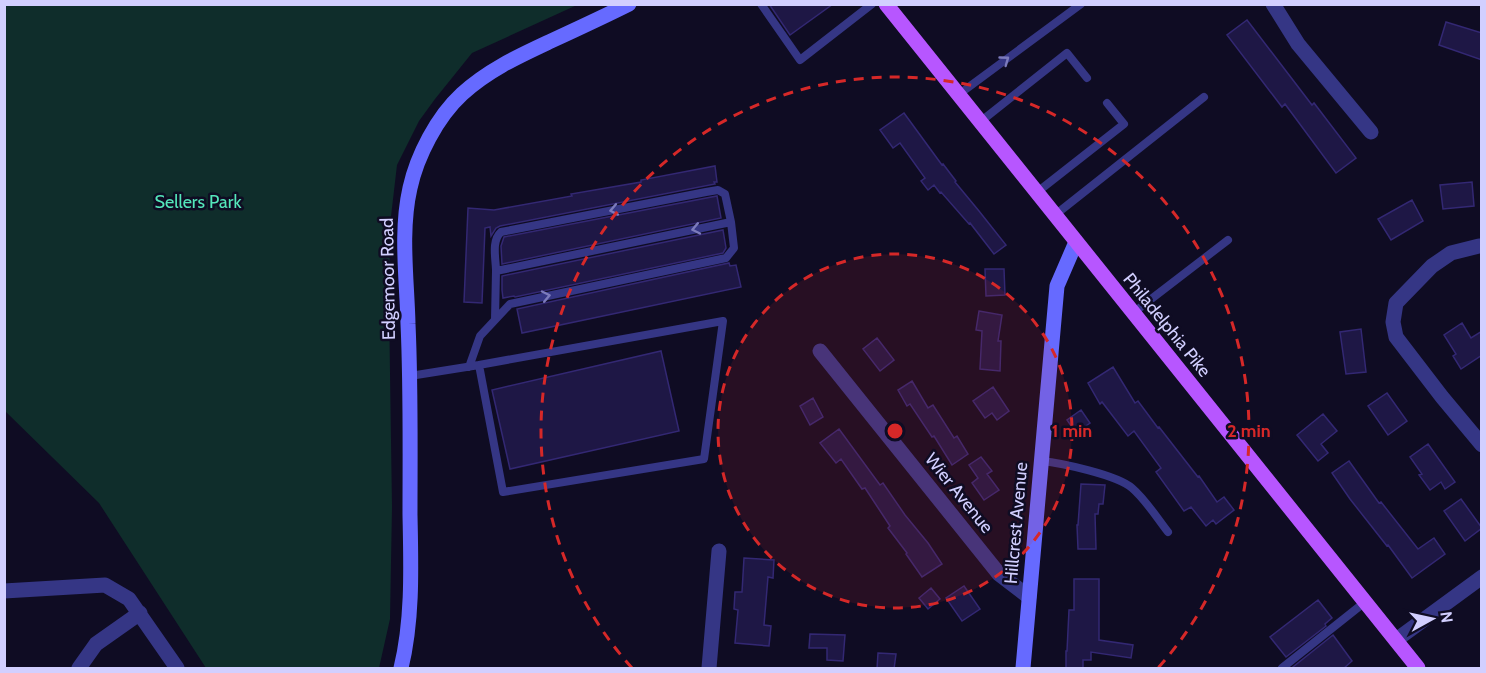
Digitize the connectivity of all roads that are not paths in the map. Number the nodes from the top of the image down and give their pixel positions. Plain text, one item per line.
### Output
1 (629, 4) edge
2 (761, 4) edge
3 (872, 4) edge
4 (886, 4) edge
5 (1081, 4) edge
6 (1273, 4) edge
7 (1087, 78) dead end
8 (958, 95) junction
9 (1204, 97) dead end
10 (1107, 103) dead end
11 (980, 122) junction
12 (1371, 132) dead end
13 (1036, 193) junction
14 (1054, 216) junction
15 (730, 222) junction
16 (1228, 240) dead end
17 (1076, 242) junction
18 (1482, 246) edge
19 (496, 271) junction
20 (1132, 313) junction
21 (495, 319) junction
22 (820, 351) dead end
23 (479, 365) junction
24 (469, 367) junction
25 (410, 376) junction
26 (1482, 445) edge
27 (1041, 461) junction
28 (1168, 532) dead end
29 (719, 551) dead end
30 (1482, 577) edge
31 (4, 591) edge
32 (1029, 597) junction
33 (1365, 602) junction
34 (140, 613) junction
35 (1395, 640) junction
36 (80, 669) edge
37 (177, 669) edge
38 (401, 669) edge
39 (709, 669) edge
40 (1023, 669) edge
41 (1282, 669) edge
42 (1418, 669) edge

1 - 25 main road, Edgemoor Road
2 - 3 lane
4 - 8 main road, Philadelphia Pike
8 -> 5 lane
6 - 12 street
7 - 11 lane
8 - 11 main road, Philadelphia Pike
9 - 14 lane
10 - 13 lane
11 - 13 main road, Philadelphia Pike
13 - 14 main road, Philadelphia Pike
14 - 17 main road, Philadelphia Pike
15 -> 19 lane
15 -> 19 lane
21 -> 15 lane
16 - 20 lane
17 - 20 main road, Philadelphia Pike
17 - 27 main road, Hillcrest Avenue
18 - 26 street
19 - 21 lane
20 - 33 main road, Philadelphia Pike
21 - 24 lane
22 - 32 street, Wier Avenue
23 - 23 lane
23 - 24 lane
24 - 25 lane
25 - 38 main road, Edgemoor Road
27 - 28 lane
27 - 32 main road, Hillcrest Avenue
29 - 39 street
30 - 35 street
31 - 34 street
32 - 40 main road, Hillcrest Avenue
33 - 35 main road, Philadelphia Pike
33 - 41 lane
34 - 36 street
34 - 37 street
35 - 42 main road, Philadelphia Pike

